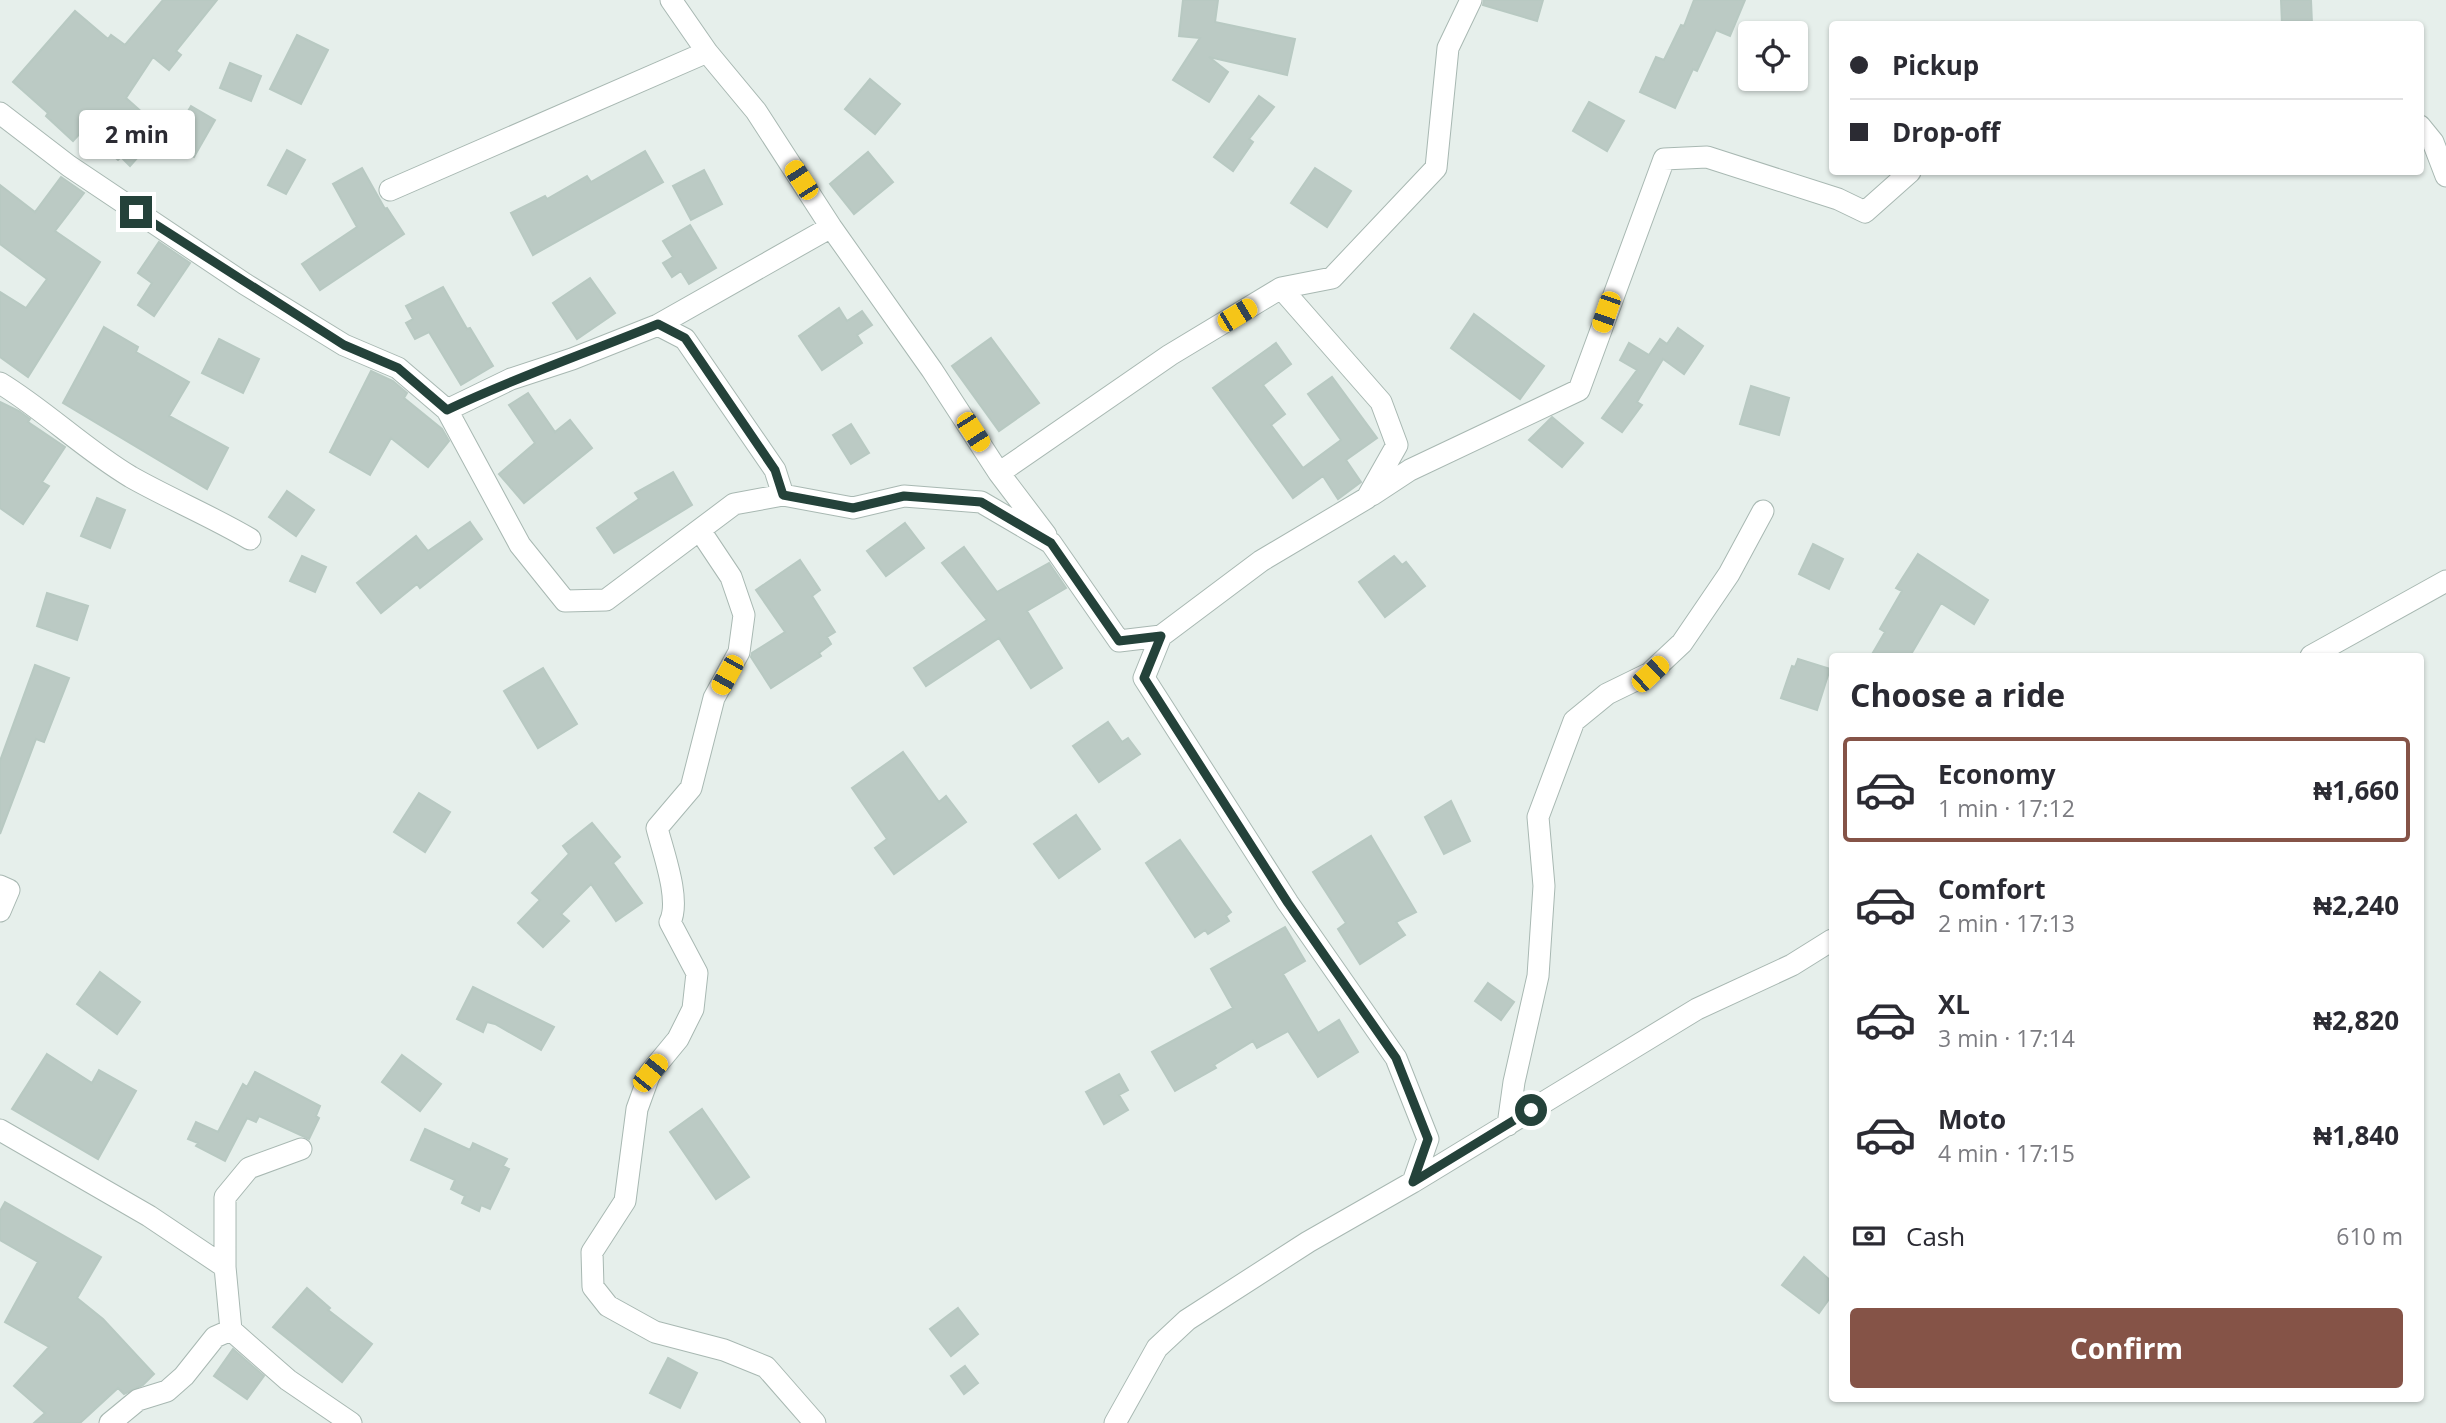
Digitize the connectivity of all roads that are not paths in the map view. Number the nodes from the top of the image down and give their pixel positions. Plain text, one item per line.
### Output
1 (671, 0) edge
2 (1471, 0) edge
3 (707, 52) junction
4 (0, 113) edge
5 (2424, 131) edge
6 (1907, 175) edge
7 (2446, 176) edge
8 (390, 190) dead end
9 (831, 227) junction
10 (1281, 288) junction
11 (658, 324) junction
12 (0, 383) edge
13 (447, 410) junction
14 (999, 473) junction
15 (783, 495) junction
16 (1367, 498) junction
17 (1763, 511) dead end
18 (701, 531) junction
19 (250, 539) dead end
20 (1051, 543) junction
21 (2446, 581) edge
22 (1161, 636) junction
23 (2316, 653) edge
24 (0, 886) edge
25 (0, 911) edge
26 (1829, 942) edge
27 (1508, 1125) junction
28 (0, 1130) edge
29 (301, 1149) dead end
30 (1413, 1182) junction
31 (225, 1267) junction
32 (231, 1331) junction
33 (110, 1423) edge
34 (351, 1423) edge
35 (814, 1423) edge
36 (1115, 1423) edge

1 - 3 street
2 - 10 street
3 - 8 street
3 - 9 street
4 - 13 street
5 - 7 street
6 - 16 street
9 - 11 street
9 - 14 street
10 - 14 street
10 - 16 street
11 - 13 street
11 - 15 street
12 - 19 street
13 - 18 street
14 - 20 street
15 - 18 street
15 - 20 street
16 - 22 street
17 - 27 street
18 - 35 street
20 - 22 street
21 - 23 street
22 - 30 street
24 - 25 street
26 - 27 street
27 - 30 street
28 - 31 street
29 - 31 street
30 - 36 street
31 - 32 street
32 - 33 street
32 - 34 street

